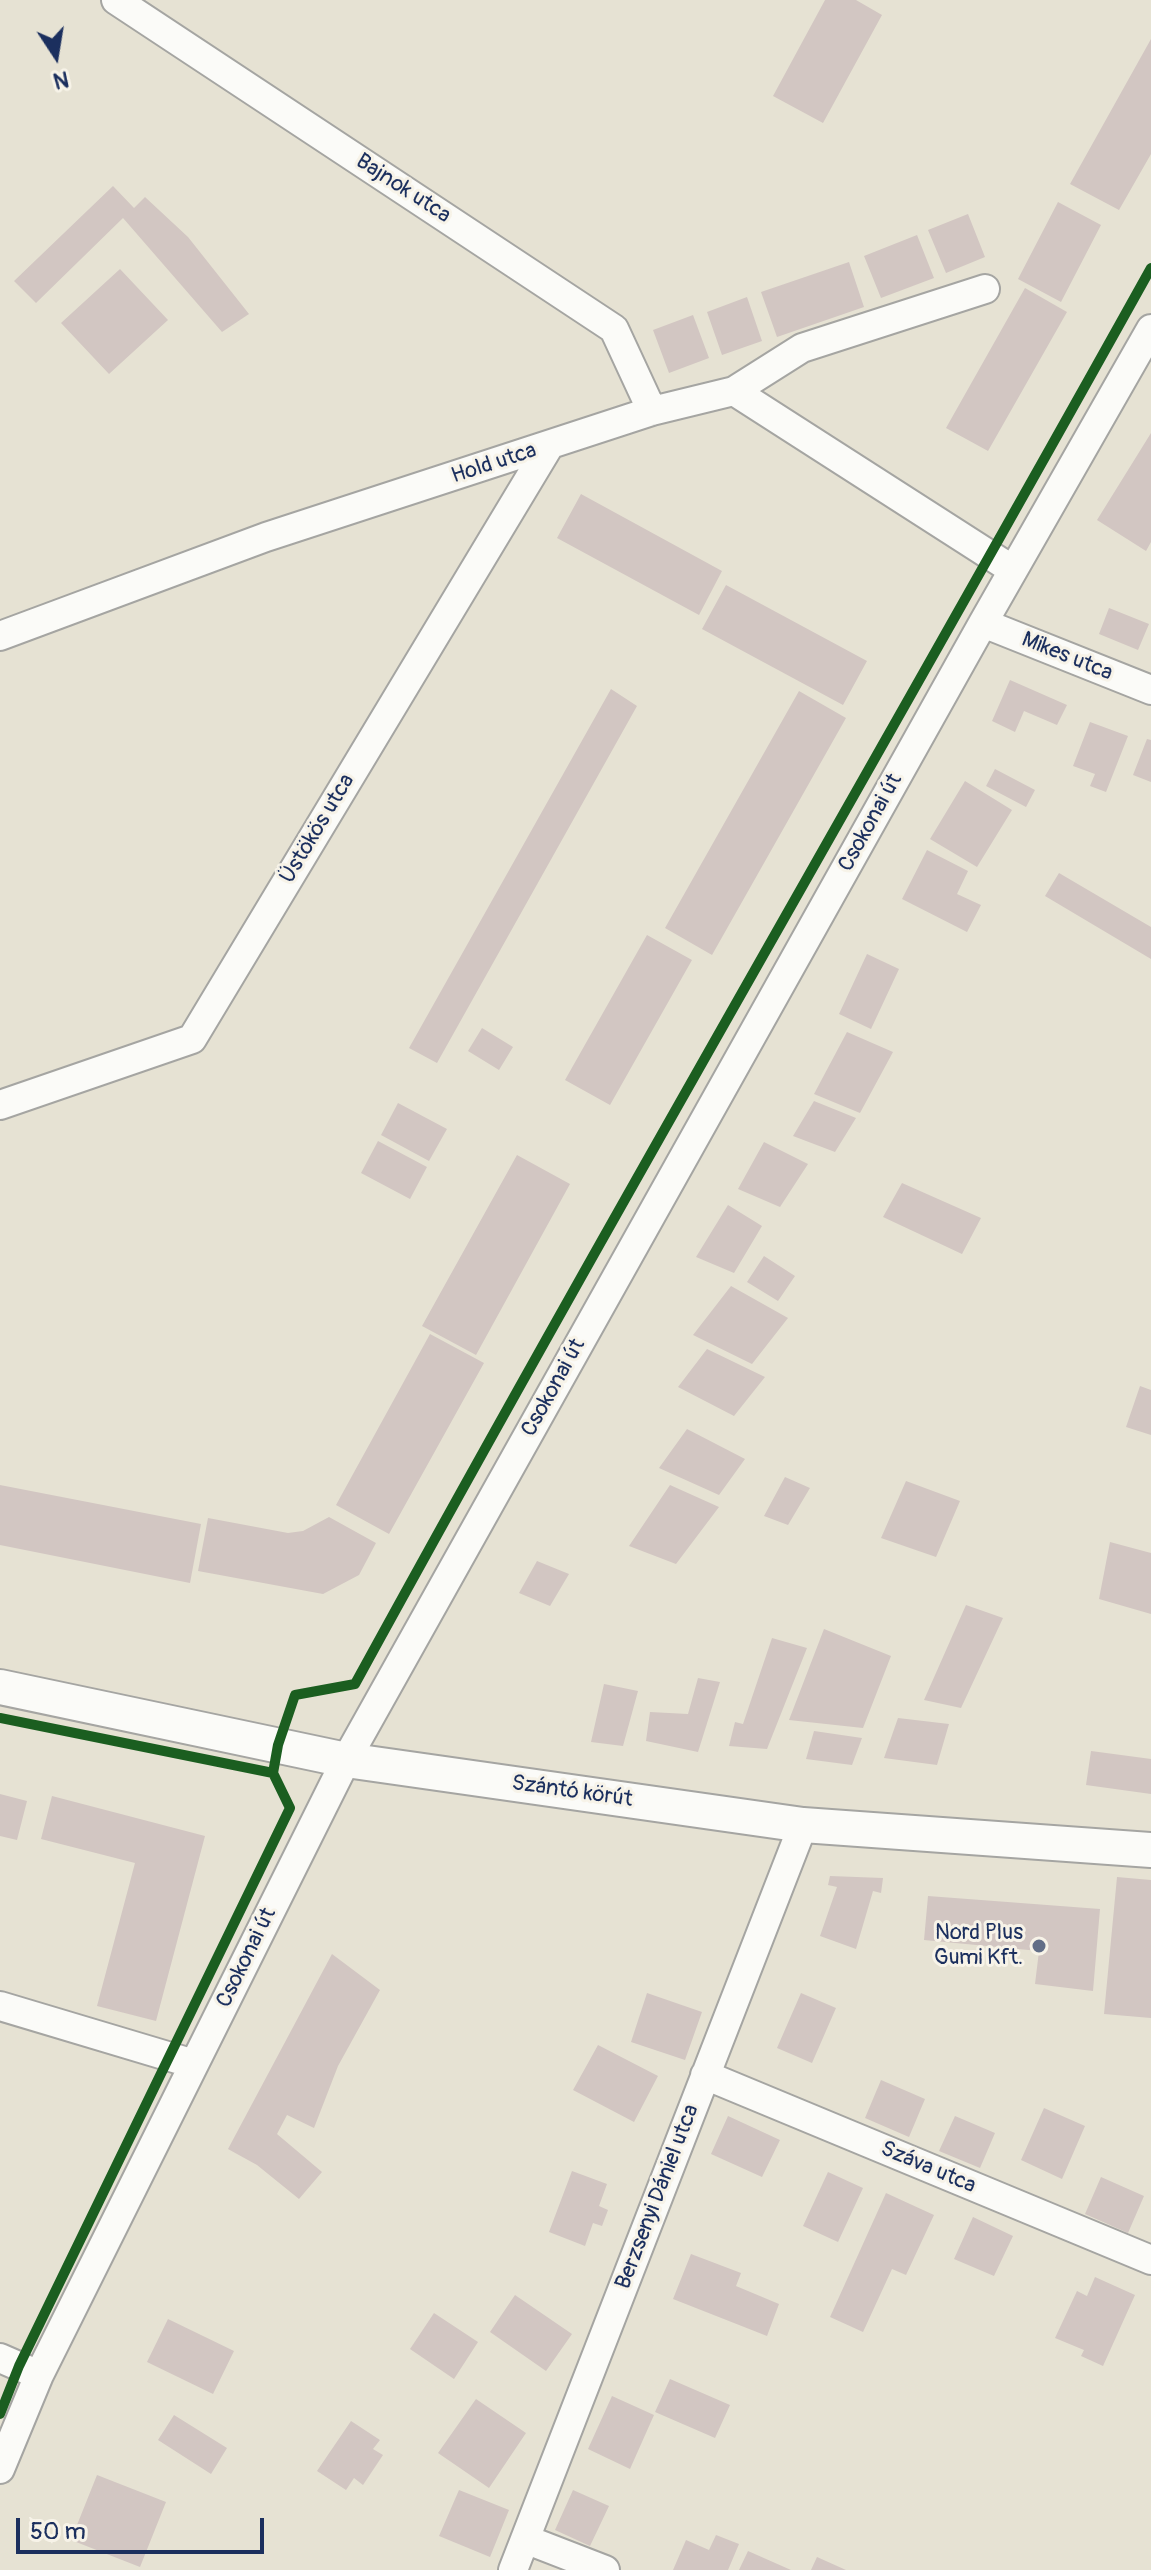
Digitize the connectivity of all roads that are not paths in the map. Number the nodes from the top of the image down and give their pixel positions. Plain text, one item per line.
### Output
1 (116, 0) edge
2 (985, 289) dead end
3 (1151, 329) edge
4 (734, 391) junction
5 (652, 411) junction
6 (549, 446) junction
7 (1013, 570) junction
8 (983, 623) junction
9 (0, 636) edge
10 (1151, 690) edge
11 (0, 1105) edge
12 (0, 1687) edge
13 (346, 1760) junction
14 (803, 1825) junction
15 (1151, 1850) edge
16 (0, 2006) edge
17 (194, 2064) junction
18 (705, 2075) junction
19 (1151, 2260) edge
20 (0, 2358) edge
21 (39, 2375) junction
22 (0, 2469) edge
23 (525, 2539) junction
24 (513, 2570) edge
25 (605, 2570) edge

1 - 5 street, Bajnok utca
2 - 4 street, Hold utca
3 - 7 street, Csokonai út
4 - 5 street, Hold utca
4 - 7 street
5 - 6 street, Hold utca
6 - 9 street, Hold utca
6 - 11 street, Üstökös utca
7 - 8 street, Csokonai út
8 - 10 street, Mikes utca
8 - 13 street, Csokonai út
12 - 13 street, Szántó körút
13 - 14 street, Szántó körút
13 - 17 street, Csokonai út
14 - 15 street, Szántó körút
14 - 18 street, Berzsenyi Dániel utca
16 - 17 street
17 - 21 street, Csokonai út
18 - 19 street, Száva utca
18 - 23 street, Berzsenyi Dániel utca
20 - 21 street
21 - 22 street, Csokonai út
23 - 24 street, Berzsenyi Dániel utca
23 - 25 street

